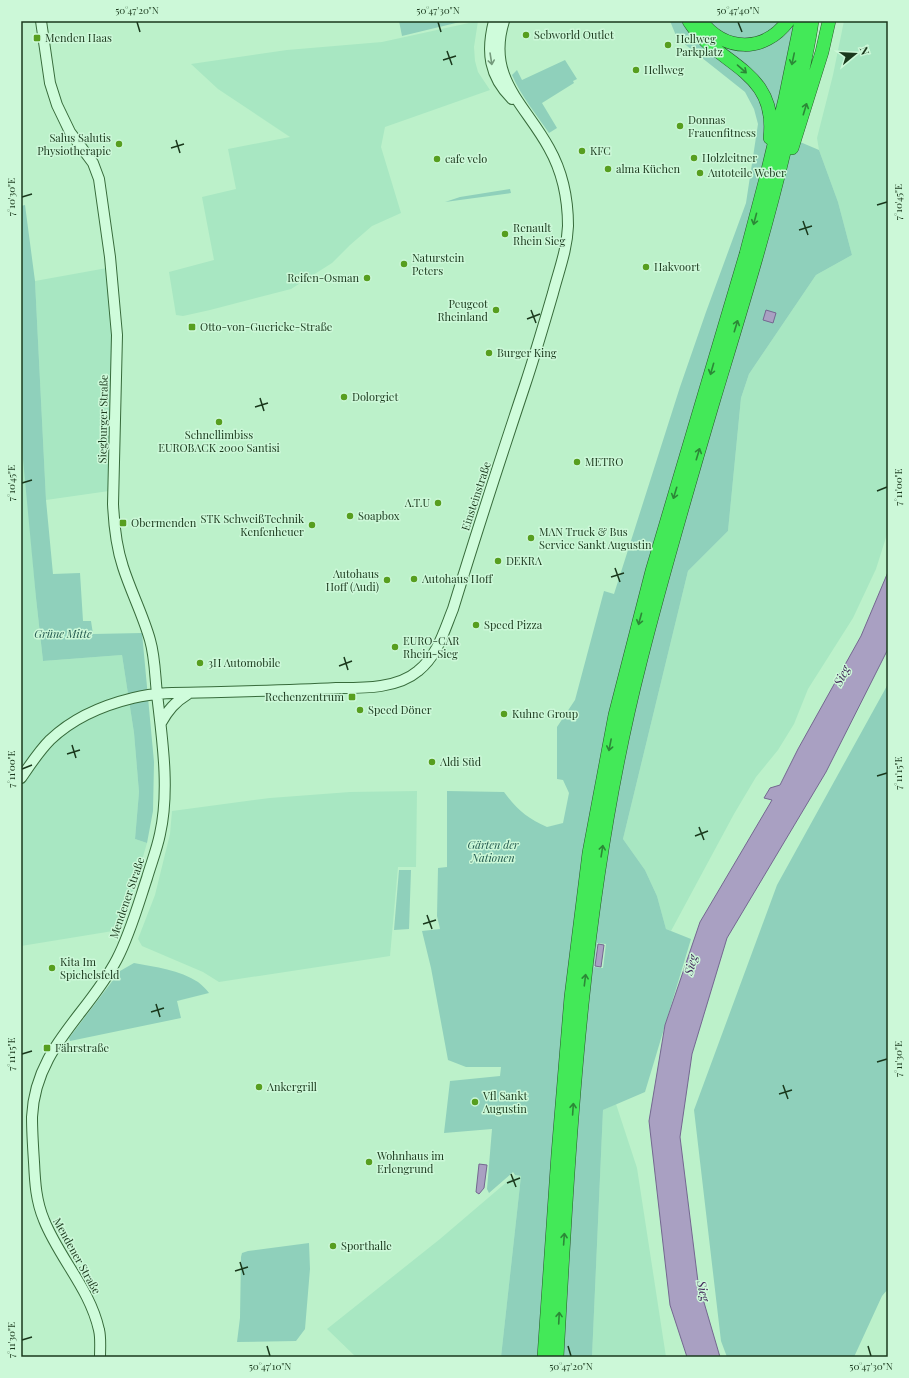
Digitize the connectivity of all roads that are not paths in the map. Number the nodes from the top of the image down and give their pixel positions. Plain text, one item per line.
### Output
1 (41, 21) edge
2 (494, 21) edge
3 (504, 21) edge
4 (689, 21) edge
5 (701, 21) edge
6 (788, 21) edge
7 (801, 21) edge
8 (812, 21) edge
9 (829, 21) edge
10 (520, 105) junction
11 (765, 182) junction
12 (765, 225) junction
13 (190, 693) junction
14 (157, 695) junction
15 (161, 723) junction
16 (21, 778) edge
17 (100, 1357) edge
18 (544, 1357) edge
19 (557, 1357) edge

1 - 14 street, Siegburger Straße
2 -> 10 street, Einsteinstraße
3 - 10 street, Einsteinstraße
4 -> 11 highway
5 - 6 highway
7 -> 11 highway
8 - 12 highway
12 -> 9 highway
10 - 13 street, Einsteinstraße
11 -> 18 highway
19 -> 12 highway
13 - 14 street, Einsteinstraße
13 - 15 street
14 - 15 street, Mendener Straße
14 - 16 street, Einsteinstraße
15 - 17 street, Mendener Straße

